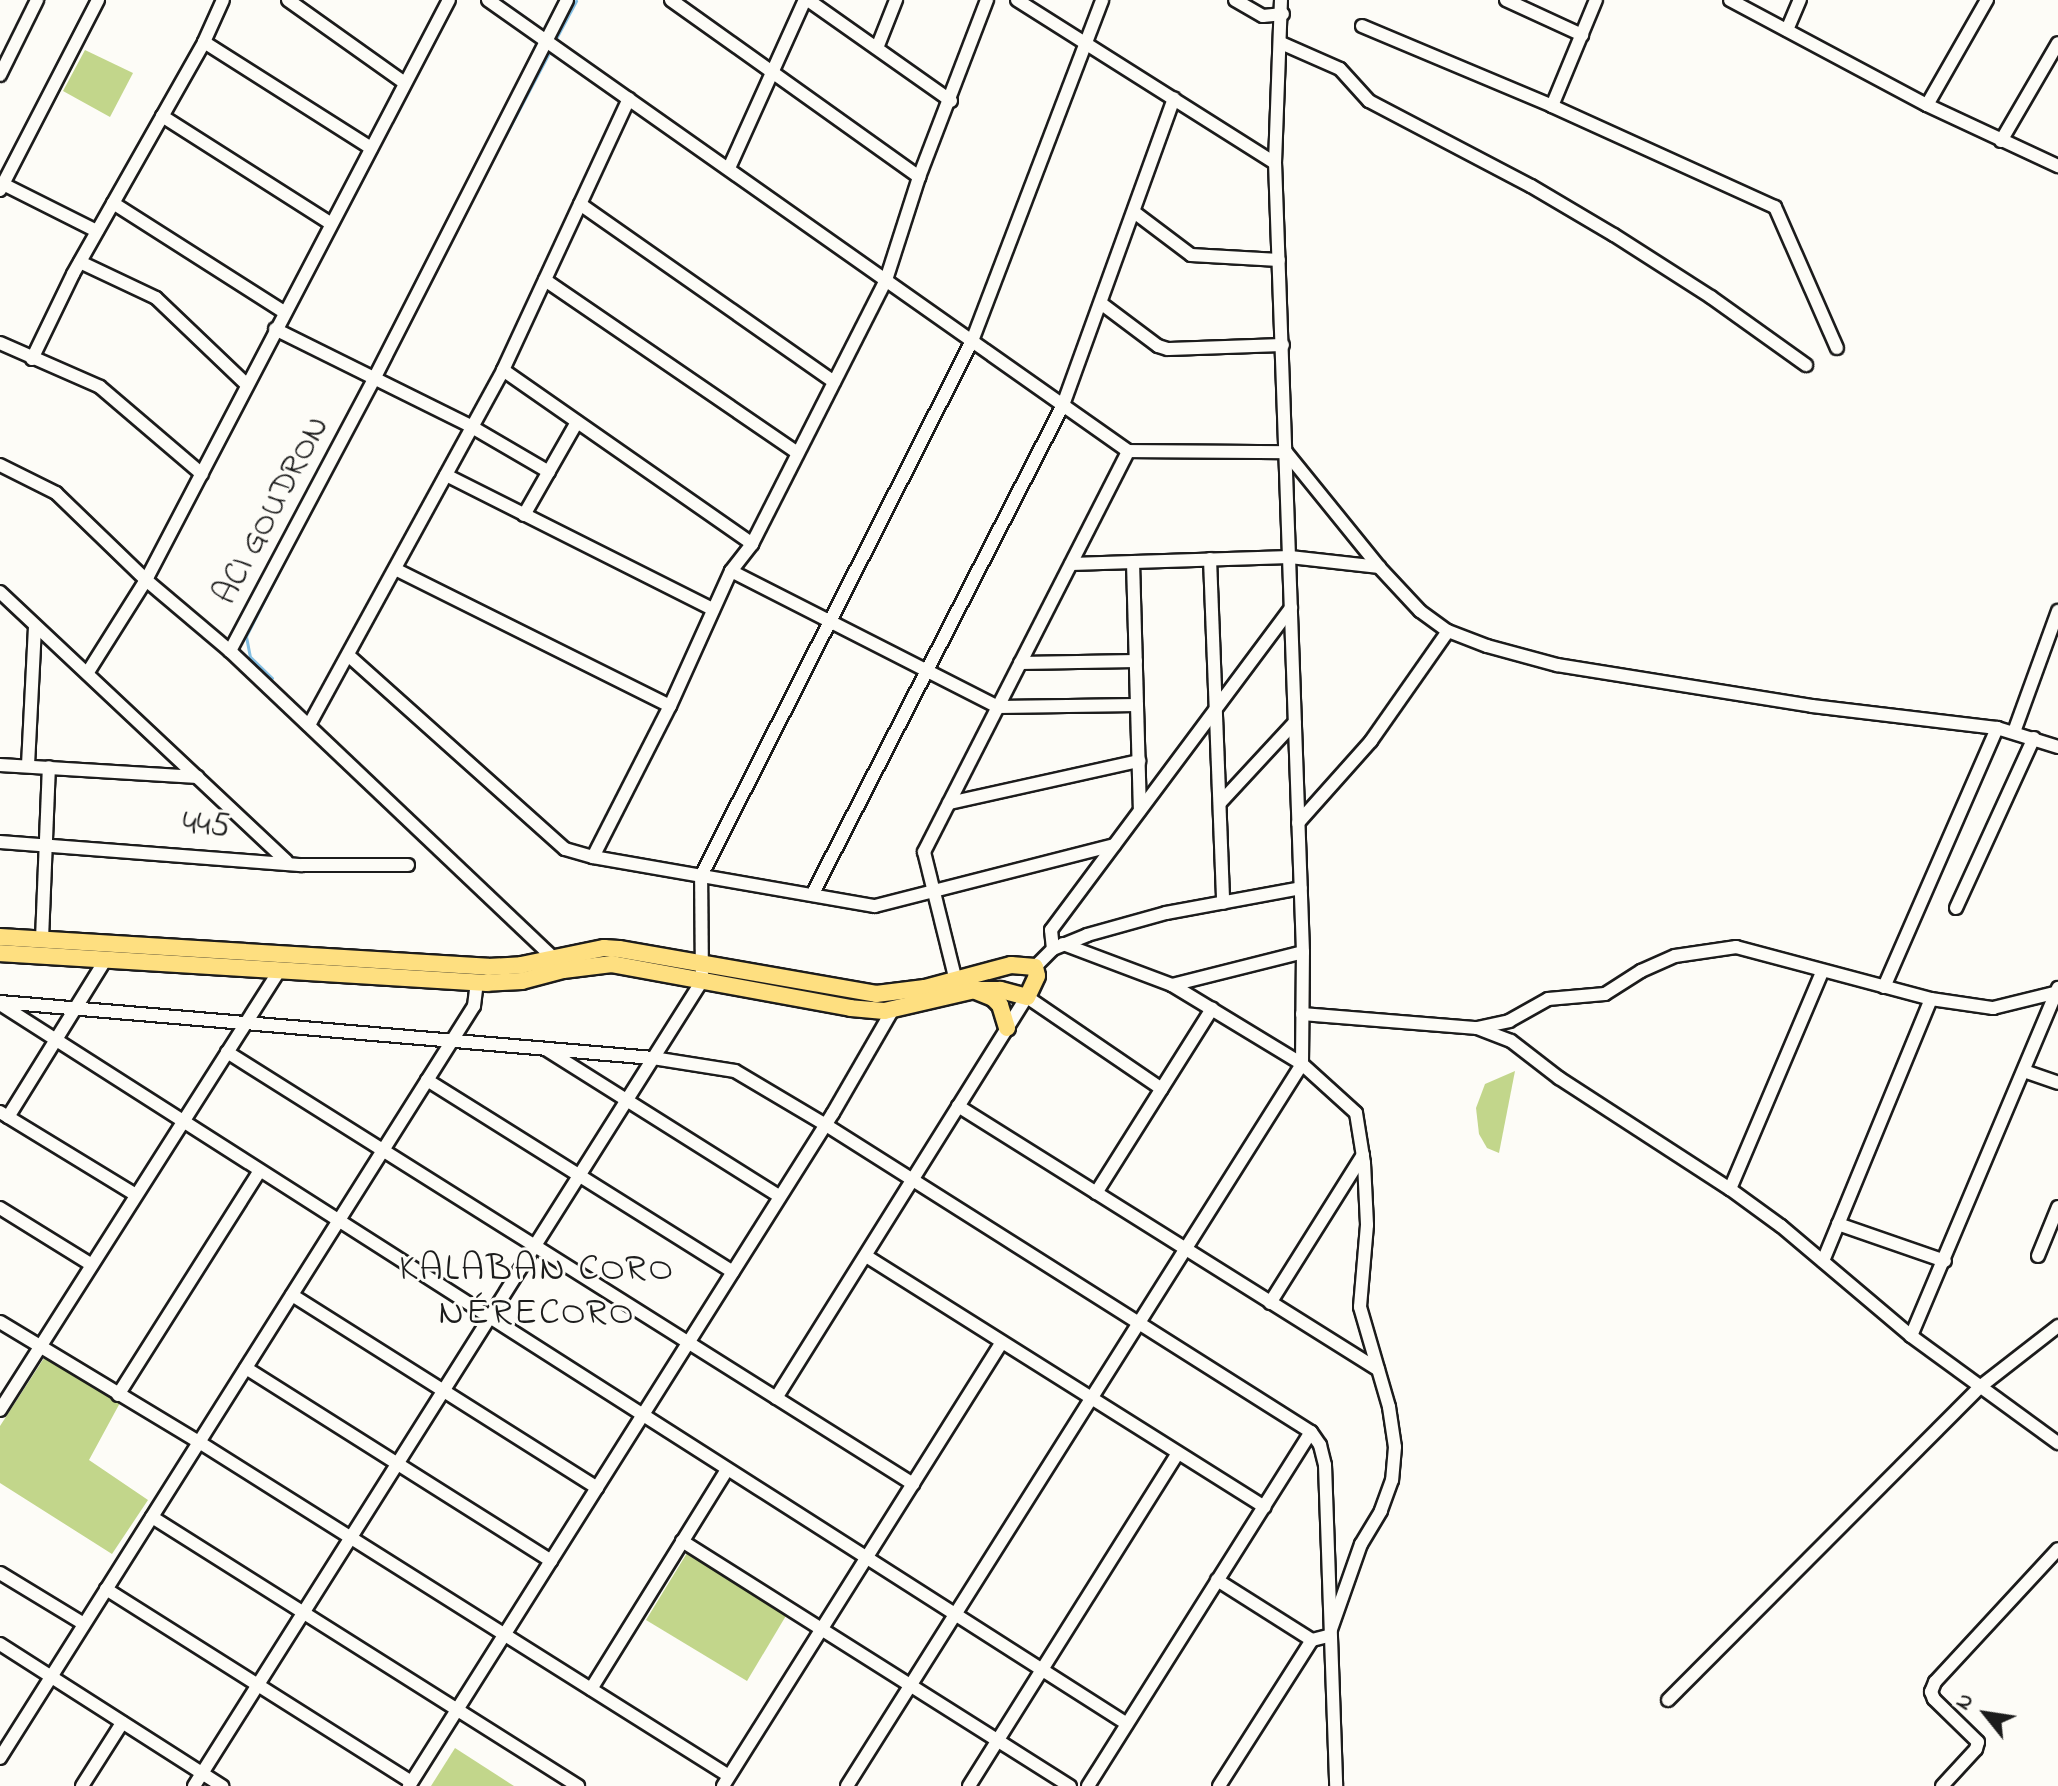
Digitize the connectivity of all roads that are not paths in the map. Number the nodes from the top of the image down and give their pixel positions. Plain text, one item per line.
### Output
1 (37, 0) edge
2 (98, 0) edge
3 (223, 0) edge
4 (288, 0) edge
5 (449, 0) edge
6 (488, 0) edge
7 (567, 0) edge
8 (671, 0) edge
9 (807, 0) edge
10 (896, 0) edge
11 (987, 0) edge
12 (1017, 0) edge
13 (1102, 0) edge
14 (1235, 0) edge
15 (1281, 0) edge
16 (1506, 0) edge
17 (1596, 0) edge
18 (1730, 0) edge
19 (1800, 0) edge
20 (1987, 0) edge
21 (684, 4) edge
22 (1283, 14) junction
23 (1362, 26) dead end
24 (1787, 30) junction
25 (1582, 35) junction
26 (204, 42) junction
27 (548, 42) junction
28 (1085, 43) junction
29 (1281, 43) junction
30 (2058, 43) edge
31 (877, 48) junction
32 (772, 73) junction
33 (0, 75) edge
34 (405, 83) junction
35 (629, 99) junction
36 (1174, 99) junction
37 (951, 101) junction
38 (1927, 105) junction
39 (1552, 106) junction
40 (162, 116) junction
41 (2001, 141) junction
42 (371, 148) junction
43 (1275, 163) junction
44 (2058, 166) edge
45 (729, 168) junction
46 (919, 177) junction
47 (1, 187) edge
48 (113, 203) junction
49 (580, 204) junction
50 (1134, 212) junction
51 (330, 223) junction
52 (97, 231) junction
53 (1279, 260) junction
54 (80, 262) junction
55 (545, 280) junction
56 (886, 280) junction
57 (1102, 304) junction
58 (284, 312) junction
59 (275, 329) junction
60 (972, 341) junction
61 (0, 343) edge
62 (1283, 345) junction
63 (1837, 348) dead end
64 (32, 359) junction
65 (1806, 365) dead end
66 (503, 370) junction
67 (374, 379) junction
68 (834, 382) junction
69 (246, 384) junction
70 (1063, 405) junction
71 (577, 422) junction
72 (472, 427) junction
73 (1128, 451) junction
74 (1286, 452) junction
75 (798, 453) junction
76 (0, 465) edge
77 (549, 472) junction
78 (202, 474) junction
79 (446, 475) junction
80 (524, 515) junction
81 (752, 544) junction
82 (1290, 557) junction
83 (1210, 559) junction
84 (1133, 562) junction
85 (1071, 564) junction
86 (1379, 567) junction
87 (395, 569) junction
88 (731, 571) junction
89 (146, 580) junction
90 (0, 592) edge
91 (1291, 607) junction
92 (713, 609) junction
93 (2058, 611) edge
94 (831, 623) junction
95 (35, 626) junction
96 (1448, 631) junction
97 (230, 651) junction
98 (348, 655) junction
99 (1136, 661) junction
100 (1020, 663) junction
101 (927, 670) junction
102 (88, 672) junction
103 (1137, 705) junction
104 (670, 706) junction
105 (1218, 706) junction
106 (998, 707) junction
107 (1295, 722) junction
108 (309, 725) junction
109 (1997, 728) junction
110 (2014, 732) junction
111 (2034, 738) junction
112 (2058, 747) edge
113 (1139, 761) junction
114 (0, 765) edge
115 (28, 765) junction
116 (49, 767) junction
117 (198, 777) junction
118 (949, 803) junction
119 (1220, 803) junction
120 (1140, 810) junction
121 (1298, 823) junction
122 (0, 842) edge
123 (45, 844) junction
124 (1114, 845) junction
125 (593, 857) junction
126 (286, 861) junction
127 (408, 865) dead end
128 (701, 876) junction
129 (1301, 888) junction
130 (935, 892) junction
131 (812, 895) junction
132 (1223, 903) junction
133 (1956, 908) dead end
134 (0, 937) edge
135 (42, 939) junction
136 (1058, 947) junction
137 (1303, 952) junction
138 (0, 953) edge
139 (106, 959) junction
140 (559, 962) junction
141 (702, 963) junction
142 (1035, 967) junction
143 (279, 971) junction
144 (1822, 972) junction
145 (702, 981) junction
146 (956, 981) junction
147 (477, 982) junction
148 (1172, 985) junction
149 (1884, 987) junction
150 (975, 990) junction
151 (2057, 991) edge
152 (1027, 997) junction
153 (1931, 999) junction
154 (0, 1003) edge
155 (76, 1008) junction
156 (893, 1009) junction
157 (1212, 1009) junction
158 (1302, 1014) junction
159 (246, 1023) junction
160 (1007, 1028) junction
161 (1477, 1028) junction
162 (451, 1042) junction
163 (56, 1043) junction
164 (544, 1048) junction
165 (227, 1052) junction
166 (653, 1058) junction
167 (1302, 1064) junction
168 (2024, 1071) junction
169 (427, 1080) junction
170 (2058, 1083) edge
171 (1162, 1089) junction
172 (627, 1100) junction
173 (958, 1106) junction
174 (4, 1115) edge
175 (182, 1123) junction
176 (826, 1125) junction
177 (383, 1150) junction
178 (1363, 1155) junction
179 (259, 1172) junction
180 (579, 1176) junction
181 (913, 1181) junction
182 (1730, 1189) junction
183 (1096, 1193) junction
184 (136, 1195) junction
185 (780, 1197) junction
186 (2058, 1207) edge
187 (0, 1208) edge
188 (338, 1222) junction
189 (1838, 1224) junction
190 (535, 1246) junction
191 (1185, 1249) junction
192 (866, 1256) junction
193 (2038, 1256) dead end
194 (1823, 1261) junction
195 (1945, 1261) junction
196 (92, 1265) junction
197 (733, 1272) junction
198 (292, 1295) junction
199 (1270, 1303) junction
200 (489, 1318) junction
201 (0, 1322) edge
202 (1139, 1323) junction
203 (2055, 1331) edge
204 (1911, 1336) junction
205 (1002, 1342) junction
206 (688, 1343) junction
207 (40, 1348) junction
208 (246, 1368) junction
209 (1378, 1369) junction
210 (1981, 1386) junction
211 (443, 1391) junction
212 (118, 1395) junction
213 (776, 1398) junction
214 (1091, 1398) junction
215 (0, 1410) edge
216 (642, 1416) junction
217 (1311, 1432) junction
218 (199, 1442) junction
219 (2058, 1443) edge
220 (1178, 1453) junction
221 (398, 1464) junction
222 (727, 1470) junction
223 (913, 1484) junction
224 (597, 1488) junction
225 (1264, 1507) junction
226 (152, 1517) junction
227 (351, 1537) junction
228 (682, 1541) junction
229 (2058, 1549) edge
230 (866, 1558) junction
231 (551, 1561) junction
232 (0, 1573) edge
233 (1217, 1580) junction
234 (106, 1589) junction
235 (303, 1613) junction
236 (955, 1615) junction
237 (84, 1624) junction
238 (821, 1629) junction
239 (505, 1634) junction
240 (1328, 1636) junction
241 (1312, 1640) junction
242 (0, 1644) edge
243 (1042, 1670) junction
244 (51, 1678) junction
245 (258, 1685) junction
246 (910, 1685) junction
247 (591, 1689) junction
248 (1668, 1700) dead end
249 (457, 1710) junction
250 (122, 1723) junction
251 (1127, 1724) junction
252 (997, 1740) junction
253 (0, 1758) edge
254 (202, 1773) junction
255 (726, 1781) edge
256 (410, 1784) edge
257 (82, 1786) edge
258 (194, 1786) edge
259 (222, 1786) edge
260 (578, 1786) edge
261 (847, 1786) edge
262 (969, 1786) edge
263 (1070, 1786) edge
264 (1088, 1786) edge
265 (1219, 1786) edge
266 (1336, 1786) edge
267 (1942, 1786) edge

1 - 33 street
2 - 47 street
3 - 26 street
4 - 34 street
5 - 34 street
6 - 27 street
7 - 27 street, ACI GOUDRON
8 - 21 street
9 - 31 street
9 - 32 street
10 - 31 street
11 - 37 street
12 - 28 street
13 - 28 street
14 - 22 street
15 - 22 street
16 - 25 street
17 - 25 street
18 - 24 street
19 - 24 street
20 - 38 street
21 - 32 street
22 - 29 street
23 - 39 street
24 - 38 street
25 - 39 street
26 - 40 street
26 - 42 street
27 - 35 street
27 - 67 street, ACI GOUDRON
28 - 36 street
28 - 60 street
29 - 43 street
29 - 65 street
30 - 41 street
31 - 37 street
32 - 45 street
32 - 46 street
34 - 42 street
35 - 45 street
35 - 49 street
36 - 43 street
36 - 50 street
37 - 46 street
38 - 41 street
39 - 63 street
40 - 48 street
40 - 51 street
41 - 44 street
42 - 51 street
43 - 53 street
45 - 56 street
46 - 56 street
47 - 52 street
48 - 52 street
48 - 58 street
49 - 55 street
49 - 68 street
50 - 53 street
50 - 57 street
51 - 58 street
52 - 54 street
53 - 62 street
54 - 64 street
54 - 69 street
55 - 66 street
55 - 75 street
56 - 60 street
56 - 68 street
57 - 62 street
57 - 70 street
58 - 59 street
59 - 67 street
59 - 69 street
60 - 70 street
60 - 94 street
61 - 64 street
62 - 74 street
64 - 78 street
66 - 71 street
66 - 72 street
67 - 72 street
67 - 97 street, ACI GOUDRON
68 - 75 street
69 - 78 street
70 - 73 street
70 - 101 street
71 - 77 street
71 - 81 street
72 - 77 street
72 - 79 street
73 - 74 street
73 - 85 street
74 - 82 street
74 - 86 street
75 - 81 street
76 - 89 street
77 - 80 street
78 - 89 street
79 - 80 street
79 - 87 street
80 - 92 street
81 - 88 street
82 - 83 street
82 - 86 street
82 - 91 street
83 - 84 street
83 - 105 street
84 - 85 street
84 - 99 street
85 - 100 street
86 - 96 street
87 - 98 street
87 - 104 street
88 - 92 street
88 - 94 street
89 - 97 street
89 - 102 street
90 - 95 street
91 - 105 street
91 - 107 street
92 - 104 street
93 - 110 street
94 - 101 street
94 - 128 street
95 - 102 street
95 - 115 street
96 - 109 street
96 - 121 street
97 - 108 street, ACI GOUDRON
98 - 108 street
98 - 125 street
99 - 100 street
99 - 103 street
100 - 106 street
101 - 106 street
101 - 131 street
102 - 117 street
103 - 106 street
103 - 113 street
104 - 125 street
105 - 119 street
105 - 120 street
106 - 118 street
107 - 119 street
107 - 121 street
108 - 140 street, ACI GOUDRON
109 - 110 street
109 - 149 street
110 - 111 street
111 - 112 street
111 - 133 street
113 - 118 street
113 - 120 street
114 - 115 street
115 - 116 street
116 - 117 street
116 - 123 street
117 - 126 street
118 - 130 street
119 - 132 street
120 - 124 street
121 - 129 street
122 - 123 street, 445
123 - 126 street, 445
123 - 135 street
124 - 130 street
124 - 136 street
125 - 128 street
126 - 127 street, 445
128 - 131 street
128 - 141 street
129 - 132 street
129 - 137 street
130 - 131 street
130 - 146 street
132 - 136 street
134 - 135 main road
135 - 140 main road
136 - 142 street
136 - 148 street
137 - 148 street
137 - 158 street
138 - 139 main road
139 - 143 main road
139 - 155 street
140 - 141 main road
140 - 145 main road
140 - 147 main road
141 - 145 street
141 - 146 main road
142 - 146 main road
142 - 152 main road
143 - 147 main road
143 - 159 street
144 - 149 street
144 - 161 street
144 - 182 street
145 - 156 main road
145 - 166 street
147 - 162 street
148 - 157 street
149 - 153 street
150 - 152 main road
150 - 156 main road
150 - 160 main road
151 - 153 street
151 - 168 street
152 - 160 street
152 - 171 street
153 - 189 street
154 - 155 street
154 - 163 street
155 - 159 street
155 - 163 street
156 - 176 street
157 - 167 street
157 - 171 street
158 - 161 street
158 - 167 street
159 - 162 street
159 - 165 street
160 - 173 street
161 - 182 street
162 - 164 street
162 - 169 street
163 - 174 street
163 - 175 street
164 - 166 street
164 - 172 street
165 - 175 street
165 - 177 street
166 - 172 street
166 - 176 street
167 - 178 street
167 - 191 street
168 - 170 street
168 - 195 street
169 - 177 street
169 - 180 street
171 - 183 street
172 - 180 street
172 - 185 street
173 - 181 street
173 - 183 street
174 - 184 street
175 - 179 street
175 - 184 street
176 - 181 street
176 - 185 street
177 - 188 street
177 - 190 street
178 - 199 street
178 - 209 street
179 - 188 street
179 - 212 street
180 - 190 street
180 - 197 street
181 - 192 street
181 - 202 street
182 - 194 street
183 - 191 street
184 - 196 street
185 - 197 street
186 - 193 street
187 - 196 street
188 - 198 street
188 - 200 street
189 - 194 street
189 - 195 street
190 - 200 street
190 - 206 street
191 - 199 street
191 - 202 street
192 - 205 street
192 - 213 street
194 - 204 street
195 - 204 street
196 - 207 street
197 - 206 street
198 - 208 street
198 - 211 street
199 - 209 street
200 - 211 street
200 - 216 street
201 - 207 street
202 - 214 street
202 - 217 street
203 - 210 street
204 - 210 street
205 - 214 street
205 - 223 street
206 - 213 street
206 - 216 street
207 - 212 street
207 - 215 street
208 - 218 street
208 - 221 street
209 - 240 street
210 - 219 street
210 - 248 street
211 - 221 street
211 - 224 street
212 - 218 street
213 - 223 street
214 - 220 street
214 - 236 street
216 - 222 street
216 - 224 street
217 - 225 street
217 - 240 street
218 - 226 street
218 - 227 street
220 - 225 street
220 - 243 street
221 - 227 street
221 - 231 street
222 - 228 street
222 - 230 street
223 - 230 street
224 - 231 street
225 - 233 street
226 - 234 street
226 - 235 street
227 - 235 street
227 - 239 street
228 - 238 street
228 - 247 street
229 - 267 street
230 - 236 street
230 - 238 street
231 - 239 street
232 - 237 street
233 - 241 street
233 - 251 street
234 - 237 street
234 - 245 street
235 - 245 street
235 - 249 street
236 - 243 street
236 - 246 street
237 - 244 street
238 - 246 street
238 - 255 street
239 - 247 street
239 - 249 street
240 - 241 street
240 - 266 street
241 - 265 street
242 - 244 street
243 - 251 street
243 - 252 street
244 - 250 street
244 - 253 street
245 - 254 street
245 - 256 street
246 - 252 street
246 - 261 street
247 - 255 street
249 - 256 street
249 - 260 street
250 - 254 street
250 - 257 street
251 - 264 street
252 - 262 street
252 - 263 street
254 - 258 street
254 - 259 street

